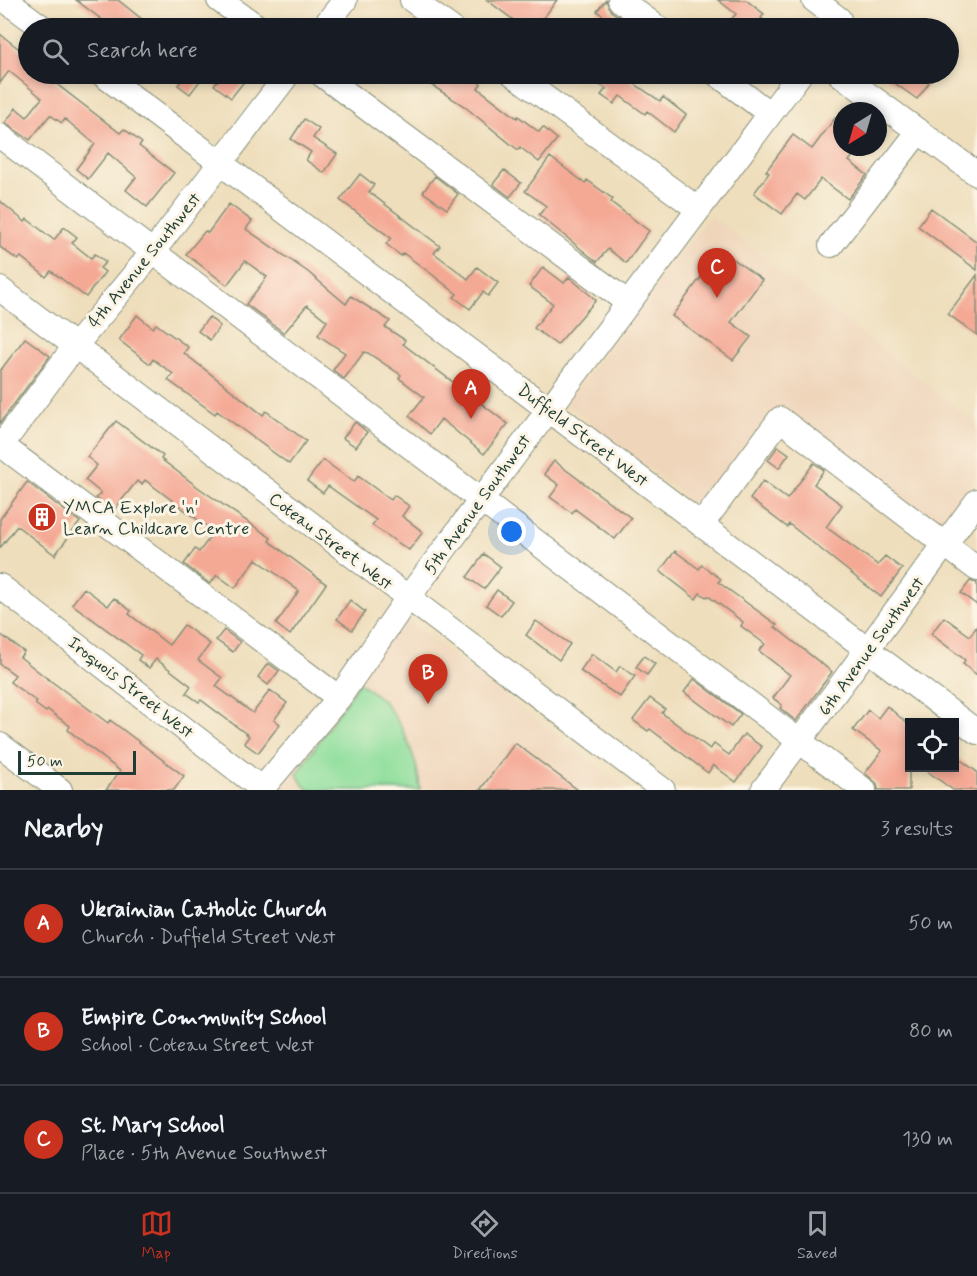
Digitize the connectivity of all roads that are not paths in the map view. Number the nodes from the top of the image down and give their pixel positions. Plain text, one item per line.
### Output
1 (5, 0) edge
2 (219, 0) edge
3 (345, 0) edge
4 (412, 0) edge
5 (620, 0) edge
6 (813, 0) edge
7 (29, 18) edge
8 (245, 18) edge
9 (331, 18) edge
10 (437, 18) edge
11 (644, 18) edge
12 (830, 18) edge
13 (115, 84) edge
14 (280, 84) edge
15 (334, 84) edge
16 (527, 84) edge
17 (730, 84) edge
18 (792, 84) edge
19 (854, 84) edge
20 (770, 114) junction
21 (919, 131) junction
22 (0, 136) edge
23 (221, 163) junction
24 (977, 174) edge
25 (698, 209) junction
26 (831, 245) dead end
27 (152, 254) junction
28 (0, 289) edge
29 (627, 302) junction
30 (75, 346) junction
31 (548, 408) junction
32 (0, 445) edge
33 (482, 501) junction
34 (977, 501) edge
35 (702, 524) junction
36 (945, 544) junction
37 (977, 568) edge
38 (0, 586) edge
39 (406, 599) junction
40 (869, 650) junction
41 (339, 698) junction
42 (977, 732) edge
43 (800, 741) junction
44 (0, 745) edge
45 (60, 790) edge
46 (261, 790) edge
47 (663, 790) edge
48 (763, 790) edge
49 (864, 790) edge

1 - 7 street
2 - 8 street
3 - 9 street
4 - 10 street
5 - 11 street
6 - 12 street
13 - 23 street, Duffield Street West
14 - 23 street, 4th Avenue Southwest
15 - 29 street
16 - 25 street
17 - 20 street
18 - 20 street, 5th Avenue Southwest
19 - 21 street
20 - 25 street, 5th Avenue Southwest
21 - 24 street
21 - 26 street
22 - 27 street
23 - 27 street, 4th Avenue Southwest
23 - 31 street, Duffield Street West
25 - 29 street, 5th Avenue Southwest
27 - 30 street, 4th Avenue Southwest
27 - 33 street
28 - 30 street, Coteau Street West
29 - 31 street, 5th Avenue Southwest
30 - 32 street, 4th Avenue Southwest
30 - 39 street, Coteau Street West
31 - 33 street, 5th Avenue Southwest
31 - 35 street, Duffield Street West
32 - 41 street
33 - 39 street, 5th Avenue Southwest
33 - 43 street
34 - 36 street, 6th Avenue Southwest
35 - 36 street
35 - 40 street, Duffield Street West
36 - 37 street
36 - 40 street, 6th Avenue Southwest
38 - 46 street, Iroquois Street West
39 - 41 street, 5th Avenue Southwest
39 - 47 street, Coteau Street West
40 - 42 street, Duffield Street West
40 - 43 street, 6th Avenue Southwest
41 - 46 street, 5th Avenue Southwest
43 - 48 street, 6th Avenue Southwest
43 - 49 street
44 - 45 street

